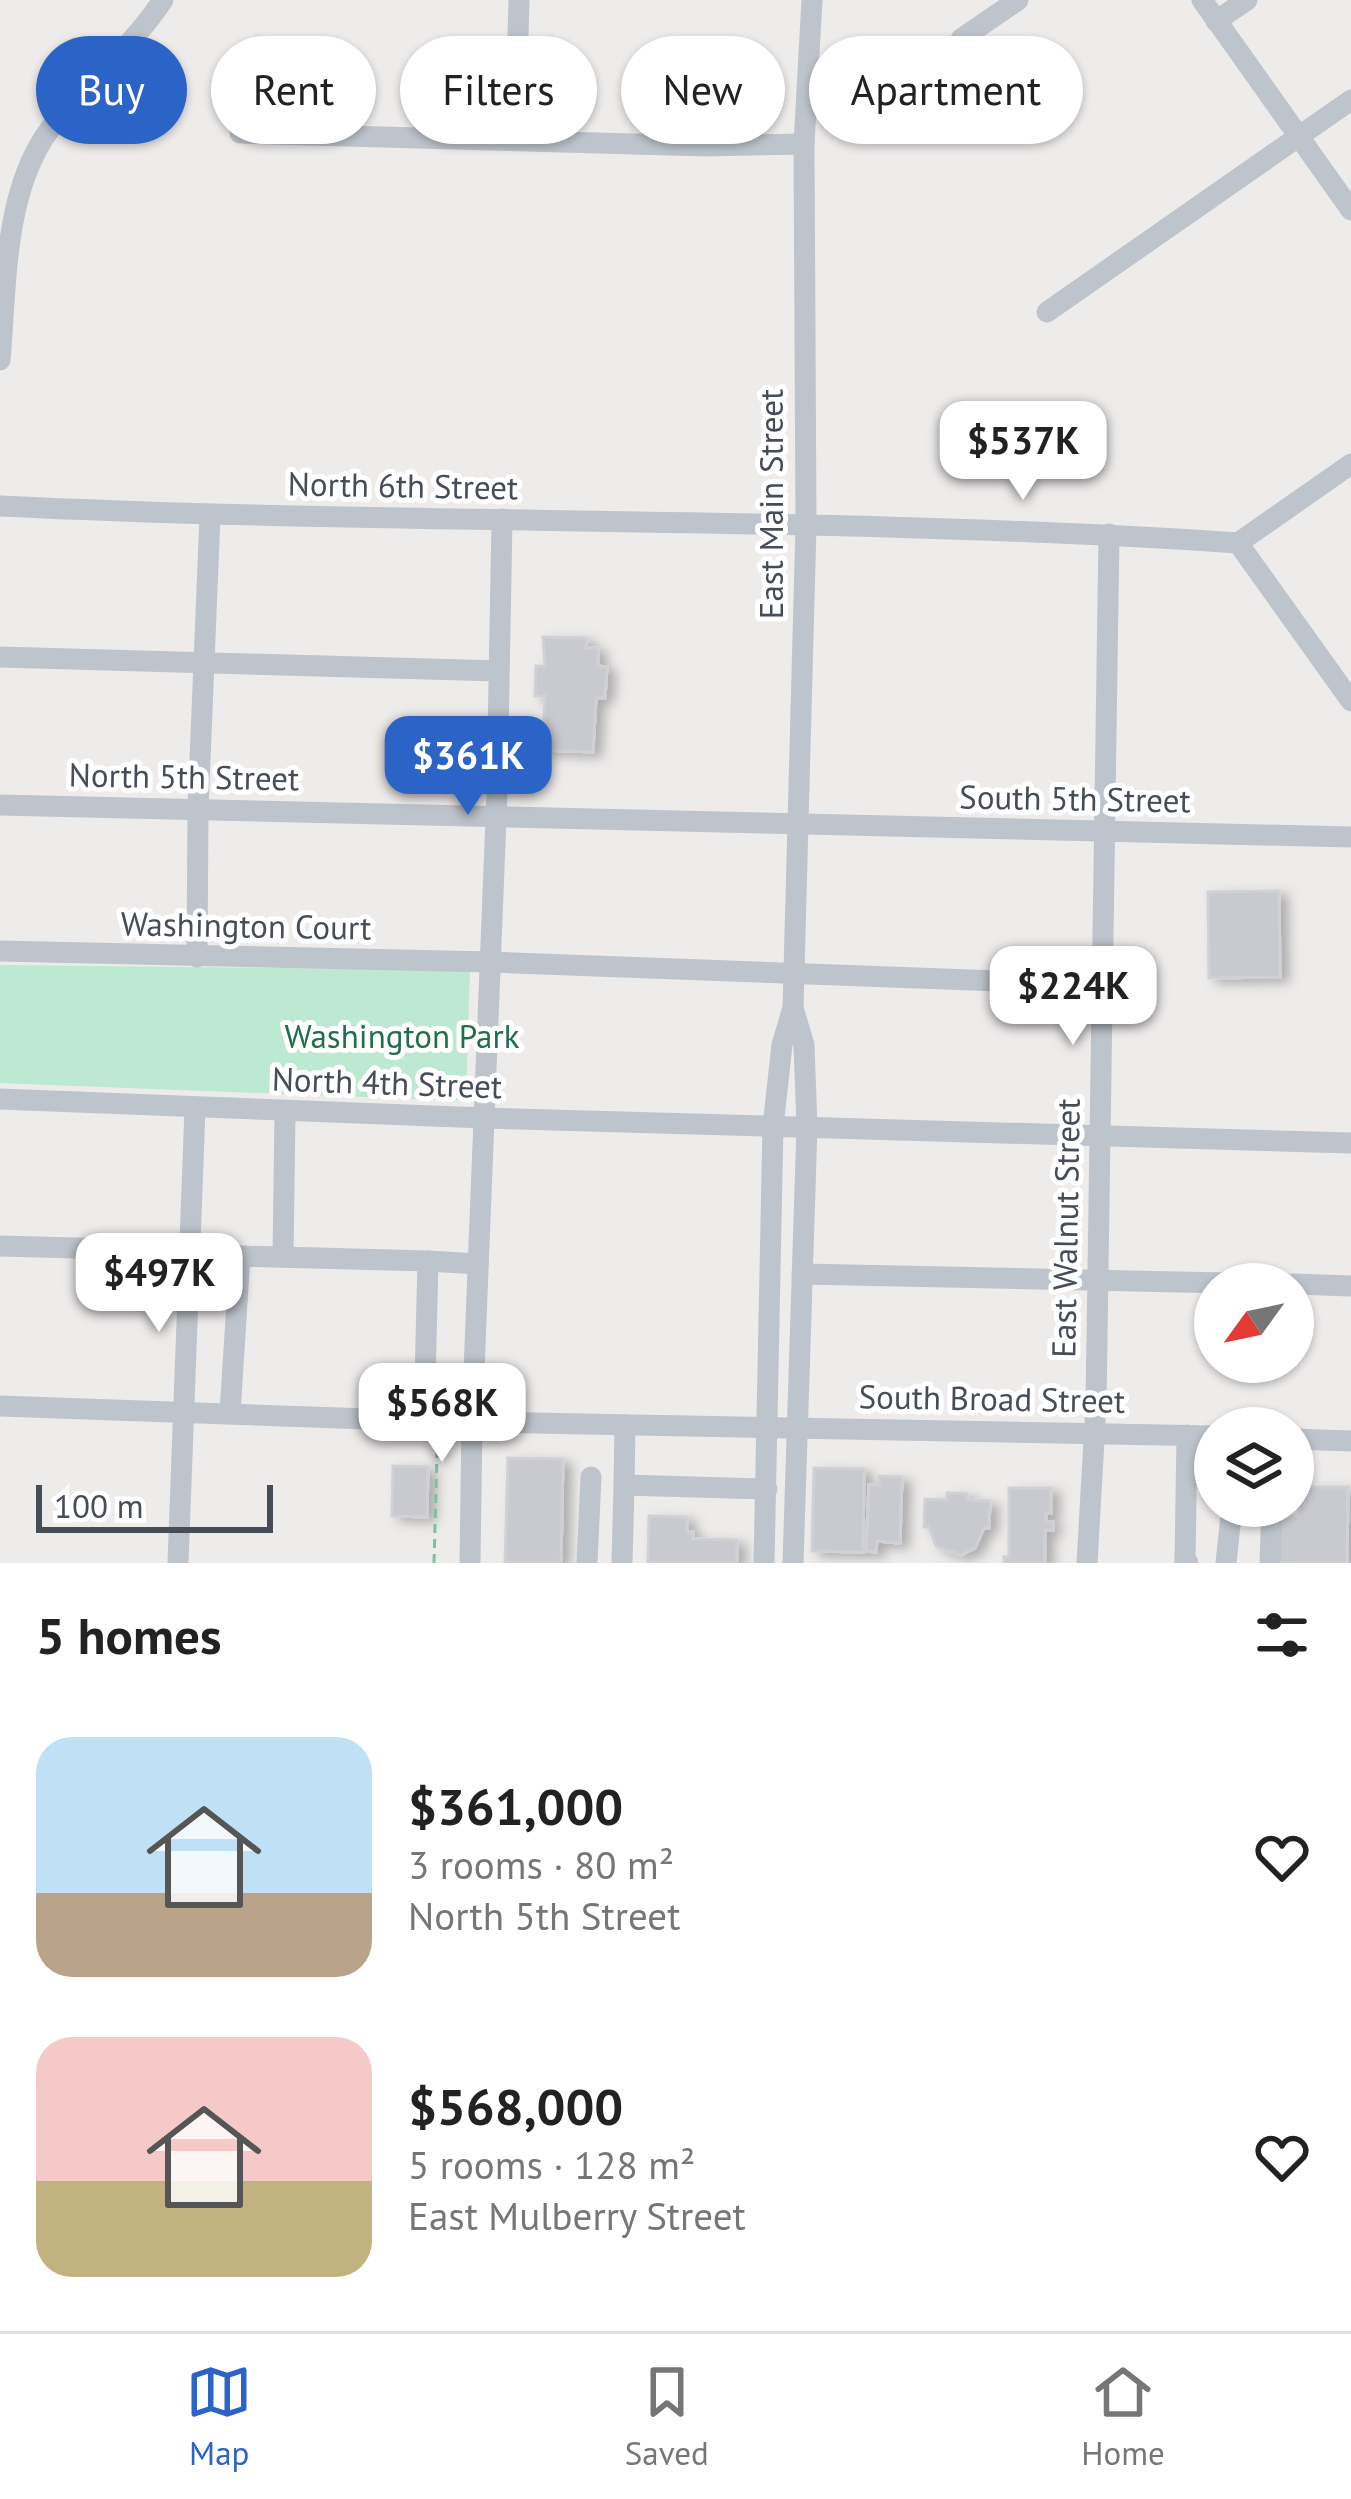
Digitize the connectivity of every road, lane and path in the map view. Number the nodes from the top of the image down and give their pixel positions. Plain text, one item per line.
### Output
1 (163, 0) edge
2 (519, 0) edge
3 (812, 0) edge
4 (1018, 0) edge
5 (1202, 0) edge
6 (1246, 0) edge
7 (1216, 22) junction
8 (518, 36) edge
9 (966, 36) edge
10 (1351, 100) edge
11 (1298, 137) junction
12 (597, 142) edge
13 (804, 144) junction
14 (1351, 210) edge
15 (1047, 312) dead end
16 (0, 360) edge
17 (1351, 464) edge
18 (0, 506) edge
19 (209, 516) junction
20 (502, 519) junction
21 (806, 526) junction
22 (1109, 534) junction
23 (1238, 543) junction
24 (0, 657) edge
25 (203, 665) junction
26 (499, 671) junction
27 (1351, 700) edge
28 (0, 805) edge
29 (197, 809) junction
30 (496, 818) junction
31 (797, 826) junction
32 (1106, 832) junction
33 (1351, 837) edge
34 (0, 951) edge
35 (197, 958) junction
36 (490, 962) junction
37 (794, 977) junction
38 (1102, 986) junction
39 (793, 1008) junction
40 (0, 1099) edge
41 (194, 1108) junction
42 (285, 1112) junction
43 (484, 1118) junction
44 (773, 1126) junction
45 (807, 1126) junction
46 (1099, 1135) junction
47 (1351, 1143) edge
48 (0, 1246) edge
49 (190, 1253) junction
50 (240, 1256) junction
51 (283, 1257) junction
52 (428, 1261) junction
53 (478, 1264) junction
54 (802, 1274) junction
55 (1097, 1280) junction
56 (1194, 1282) edge
57 (1314, 1285) edge
58 (1351, 1286) edge
59 (0, 1406) edge
60 (185, 1413) junction
61 (230, 1413) junction
62 (424, 1420) junction
63 (472, 1421) junction
64 (625, 1425) junction
65 (769, 1429) junction
66 (796, 1429) junction
67 (1094, 1431) junction
68 (1187, 1435) junction
69 (1194, 1435) edge
70 (1314, 1440) edge
71 (1351, 1442) edge
72 (437, 1452) dead end
73 (767, 1489) junction
74 (624, 1492) junction
75 (1230, 1527) edge
76 (1271, 1527) edge
77 (178, 1563) edge
78 (434, 1563) edge
79 (470, 1563) edge
80 (587, 1563) edge
81 (622, 1563) edge
82 (764, 1563) edge
83 (793, 1563) edge
84 (1087, 1563) edge
85 (1188, 1563) edge
86 (1226, 1563) edge
87 (1270, 1563) edge

1 - 16 street
2 - 8 street
3 - 13 street, East Main Street
4 - 9 street
5 - 7 street
6 - 7 street
7 - 11 street
10 - 11 street
11 - 14 street
11 - 15 street
12 - 13 street
13 - 21 street, East Main Street
17 - 23 street
18 - 19 street, North 6th Street
19 - 20 street, North 6th Street
19 - 25 street
20 - 21 street, North 6th Street
20 - 26 street
21 - 22 street, North 6th Street
21 - 31 street, East Main Street
22 - 23 street, North 6th Street
22 - 32 street, East Walnut Street
23 - 27 street
24 - 25 street
25 - 26 street
25 - 29 street
26 - 30 street
28 - 29 street, North 5th Street
29 - 30 street, North 5th Street
29 - 35 street
30 - 31 street, North 5th Street
30 - 36 street
31 - 32 street, South 5th Street
31 - 37 street, East Main Street
32 - 33 street, South 5th Street
32 - 38 street, East Walnut Street
34 - 35 street, Washington Court
35 - 36 street, Washington Court
36 - 37 street, Washington Court
36 - 43 street
37 - 38 street, Washington Court
37 - 39 street, East Main Street
38 - 46 street, East Walnut Street
39 - 44 street, East Main Street
39 - 45 street, East Main Street
40 - 41 street, North 4th Street
41 - 42 street, North 4th Street
41 - 49 street
42 - 43 street, North 4th Street
42 - 51 street
43 - 44 street, North 4th Street
43 - 53 street
44 - 45 street, North 4th Street
44 - 65 street, East Main Street
45 - 46 street, North 4th Street
45 - 54 street, East Main Street
46 - 47 street, North 4th Street
46 - 55 street, East Walnut Street
48 - 49 street
49 - 50 street
49 - 60 street
50 - 51 street
50 - 61 street
51 - 52 street
52 - 53 street
52 - 62 street
53 - 63 street
54 - 55 street
54 - 66 street, East Main Street
55 - 56 street
55 - 67 street, East Walnut Street
57 - 58 street
59 - 60 street, South Broad Street
60 - 61 street, South Broad Street
60 - 77 street
61 - 62 street, South Broad Street
62 - 63 street, South Broad Street
63 - 64 street, South Broad Street
63 - 79 street
64 - 65 street, South Broad Street
64 - 74 street
65 - 66 street, South Broad Street
65 - 73 street, East Main Street
66 - 67 street, South Broad Street
66 - 83 street, East Main Street
67 - 68 street, South Broad Street
67 - 84 street, East Walnut Street
68 - 69 street, South Broad Street
68 - 85 street
70 - 71 street
72 - 78 path
73 - 74 street
73 - 82 street, East Main Street
74 - 80 street
74 - 81 street
75 - 86 street
76 - 87 street

